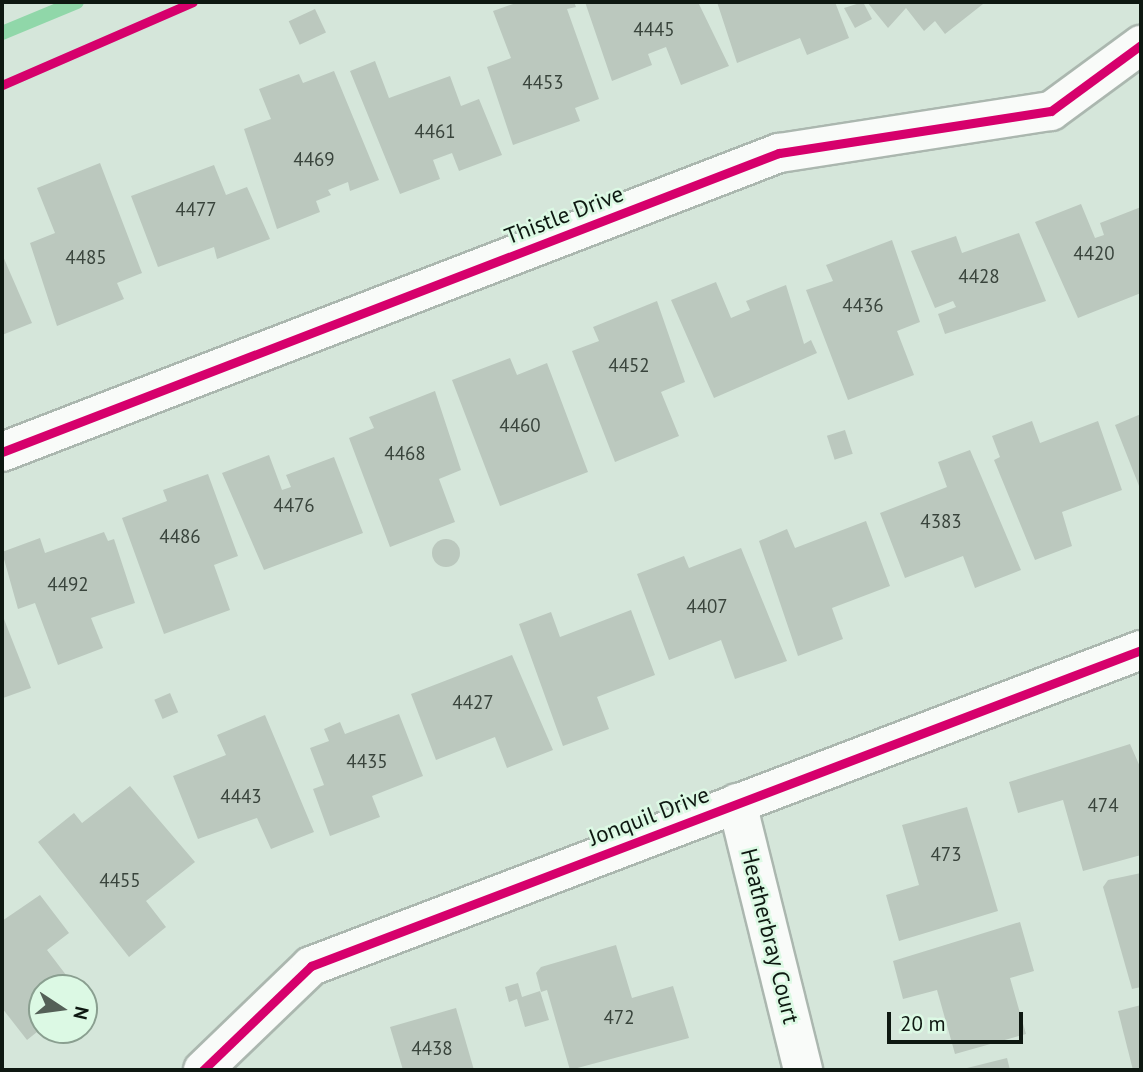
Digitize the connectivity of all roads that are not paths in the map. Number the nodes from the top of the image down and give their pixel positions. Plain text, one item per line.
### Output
1 (1141, 45) edge
2 (2, 452) edge
3 (1141, 650) edge
4 (737, 803) junction
5 (203, 1070) edge
6 (803, 1070) edge

1 - 2 street, Thistle Drive
3 - 4 street, Jonquil Drive
4 - 5 street, Jonquil Drive
4 - 6 street, Heatherbray Court

